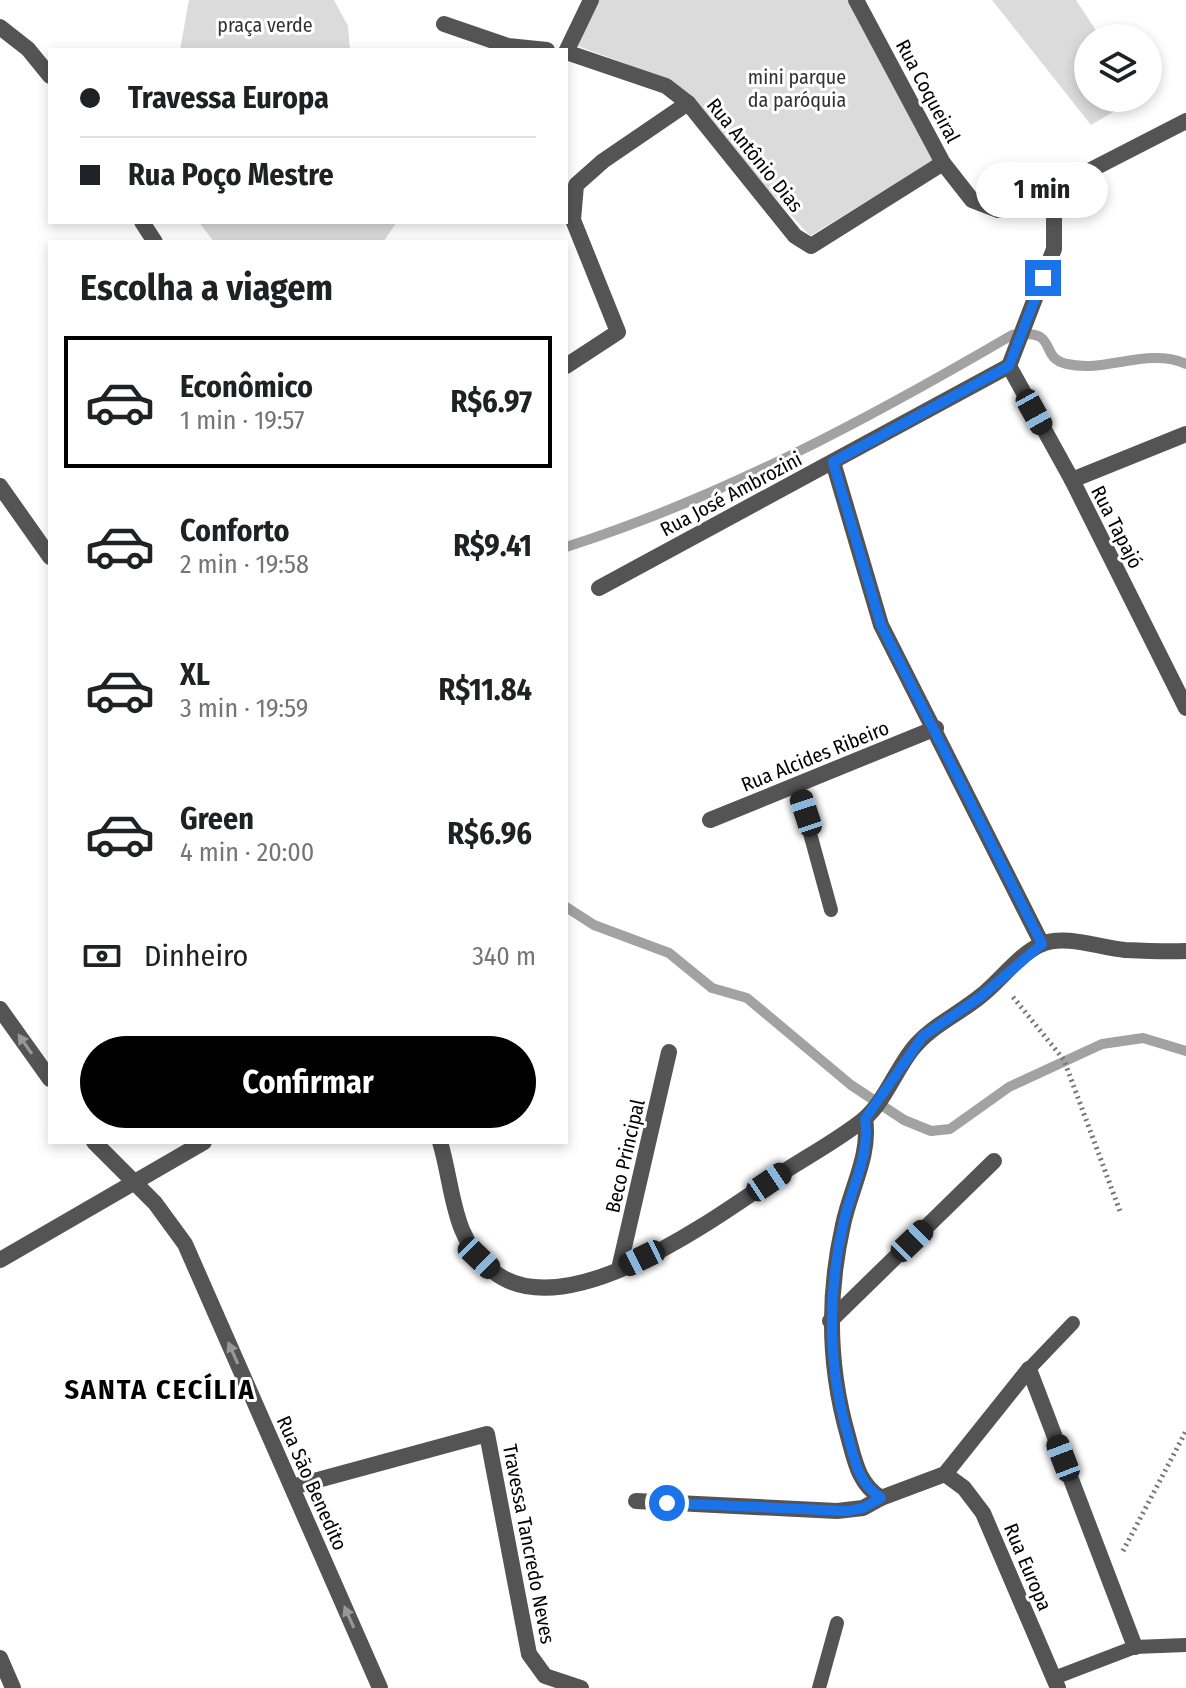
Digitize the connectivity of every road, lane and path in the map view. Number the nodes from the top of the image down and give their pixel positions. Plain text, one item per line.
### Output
1 (591, 0) edge
2 (856, 0) edge
3 (444, 24) dead end
4 (0, 27) edge
5 (528, 48) edge
6 (568, 48) edge
7 (568, 53) edge
8 (48, 74) edge
9 (688, 103) junction
10 (1186, 121) edge
11 (943, 163) junction
12 (1054, 186) junction
13 (568, 365) edge
14 (1009, 366) junction
15 (1186, 434) edge
16 (833, 462) junction
17 (1072, 480) junction
18 (0, 486) edge
19 (48, 554) edge
20 (599, 588) dead end
21 (1186, 708) edge
22 (936, 728) junction
23 (797, 786) junction
24 (710, 820) dead end
25 (831, 910) dead end
26 (1042, 944) junction
27 (1186, 951) edge
28 (999, 980) junction
29 (0, 1009) edge
30 (669, 1052) dead end
31 (48, 1076) edge
32 (865, 1119) junction
33 (96, 1144) edge
34 (201, 1144) edge
35 (440, 1144) edge
36 (994, 1161) dead end
37 (134, 1184) junction
38 (1121, 1214) dead end
39 (0, 1260) edge
40 (619, 1269) junction
41 (830, 1321) junction
42 (1073, 1323) dead end
43 (1029, 1369) junction
44 (1186, 1431) edge
45 (945, 1474) junction
46 (292, 1487) junction
47 (881, 1498) junction
48 (636, 1501) dead end
49 (1109, 1577) junction
50 (837, 1623) dead end
51 (1186, 1645) edge
52 (1135, 1647) junction
53 (0, 1658) edge
54 (1056, 1683) edge
55 (13, 1688) edge
56 (380, 1688) edge
57 (581, 1688) edge
58 (819, 1688) edge

1 - 6 street
2 - 11 street, Rua Coqueiral
3 - 5 street
4 - 8 street
7 - 9 street, Rua Antônio Dias
9 - 11 street, Rua Antônio Dias
9 - 13 street
10 - 12 street, Rua Coqueiral
11 - 12 street, Rua Coqueiral
12 - 14 street
14 - 16 street, Rua José Ambrozini
14 - 17 street, Rua Tapajó
15 - 17 street
16 - 20 street, Rua José Ambrozini
16 - 22 street
17 - 21 street, Rua Tapajó
18 - 19 street
22 - 23 street, Rua Alcides Ribeiro
22 - 26 street
23 - 24 street, Rua Alcides Ribeiro
23 - 25 lane
26 - 27 street
26 - 28 street
28 - 32 street
28 - 38 path
31 -> 29 street
30 - 40 street, Beco Principal
32 - 40 street
32 - 41 street
33 - 37 street, Rua São Benedito
34 - 37 street
35 - 40 street
36 - 41 street
37 - 39 street
46 -> 37 street, Rua São Benedito
41 - 47 street
42 - 43 lane
43 - 45 street
43 - 49 street
44 - 49 path
45 - 47 street
45 - 54 street, Rua Europa
56 -> 46 street, Rua São Benedito
46 - 57 street, Travessa Tancredo Neves
47 - 48 street
49 - 52 street
50 - 58 lane
51 - 52 lane
52 - 54 lane
53 - 55 street

